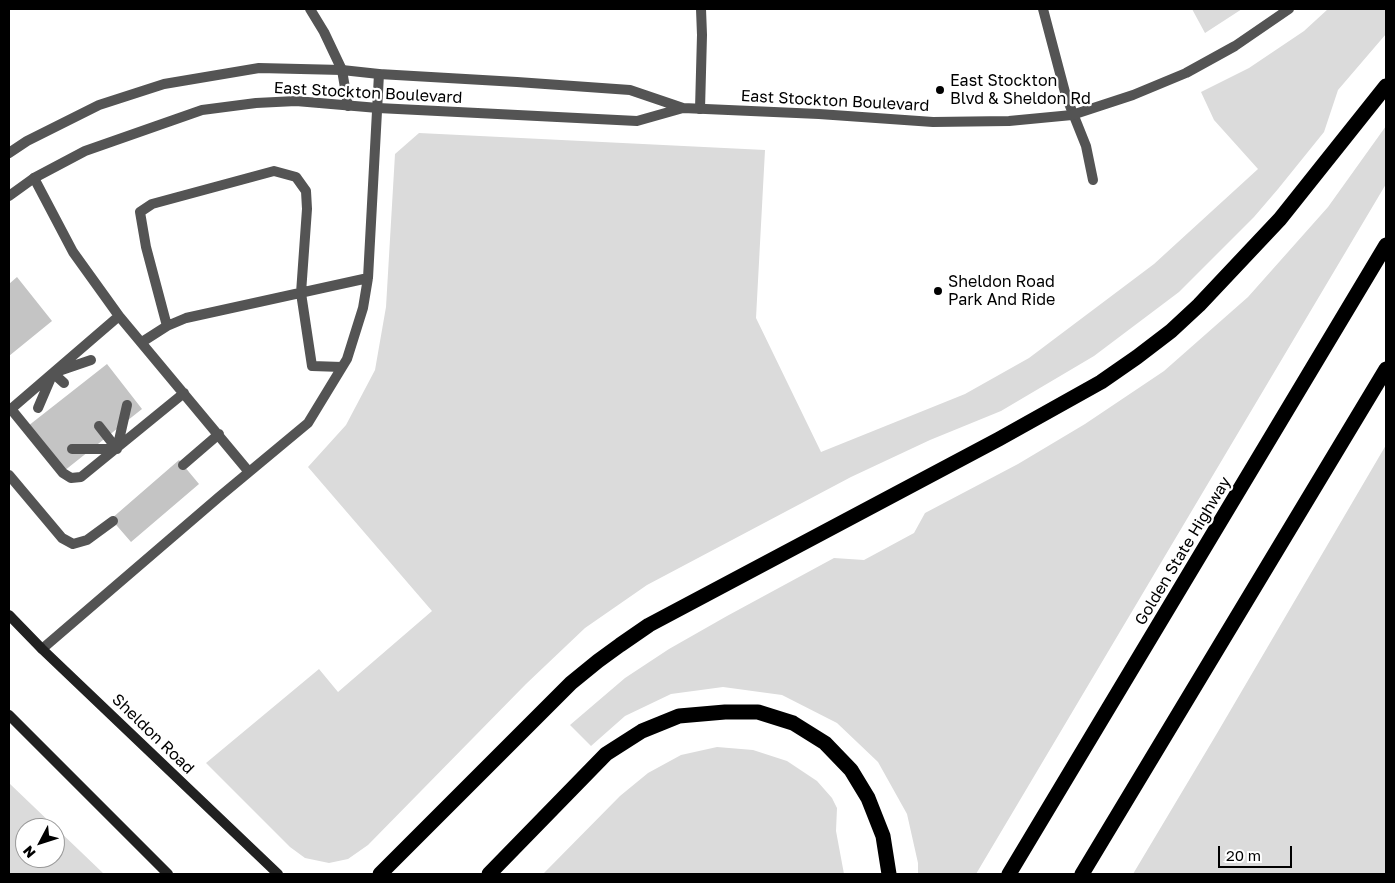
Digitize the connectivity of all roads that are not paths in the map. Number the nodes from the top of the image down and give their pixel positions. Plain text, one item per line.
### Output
1 (310, 9) edge
2 (701, 9) edge
3 (1043, 9) edge
4 (1289, 9) edge
5 (342, 70) junction
6 (379, 74) junction
7 (1386, 86) edge
8 (348, 106) junction
9 (378, 108) junction
10 (683, 108) junction
11 (700, 109) junction
12 (1072, 114) junction
13 (9, 153) edge
14 (34, 178) junction
15 (1093, 180) dead end
16 (9, 196) edge
17 (1386, 245) edge
18 (368, 278) junction
19 (302, 293) junction
20 (119, 316) junction
21 (167, 326) junction
22 (142, 342) junction
23 (91, 360) dead end
24 (342, 368) junction
25 (1386, 369) edge
26 (54, 372) junction
27 (64, 383) dead end
28 (184, 393) junction
29 (127, 405) dead end
30 (38, 408) dead end
31 (10, 410) edge
32 (99, 426) dead end
33 (219, 434) junction
34 (72, 449) dead end
35 (117, 449) junction
36 (183, 465) dead end
37 (249, 472) junction
38 (9, 475) edge
39 (114, 521) dead end
40 (9, 614) edge
41 (42, 649) junction
42 (9, 715) edge
43 (494, 871) edge
44 (168, 874) edge
45 (278, 874) edge
46 (380, 874) edge
47 (889, 874) edge
48 (1009, 874) edge
49 (1082, 874) edge

1 - 5 street
2 - 11 street
3 - 12 street
4 - 12 street, East Stockton Boulevard
5 - 6 street, East Stockton Boulevard
5 - 8 street
5 - 13 street, East Stockton Boulevard
6 - 9 street
6 - 10 street, East Stockton Boulevard
7 - 46 highway
8 - 9 street, East Stockton Boulevard
8 - 14 street, East Stockton Boulevard
9 - 10 street, East Stockton Boulevard
9 - 18 street
10 - 11 street, East Stockton Boulevard
11 - 12 street, East Stockton Boulevard
12 - 15 street
14 - 16 street, East Stockton Boulevard
14 - 20 street
17 - 48 highway, Golden State Highway
18 - 19 street
18 - 24 street
19 - 21 street
19 - 21 street
19 - 24 street
20 - 22 street
20 - 26 street
21 - 22 street
22 - 28 street
23 - 26 street
24 - 37 street
25 - 49 highway
26 - 27 street
26 - 30 street
26 - 31 street
28 - 33 street
28 - 35 street
29 - 35 street
31 - 35 street
32 - 35 street
33 - 36 street
33 - 37 street
34 - 35 street
37 - 41 street
38 - 39 street
40 - 41 main road, Sheldon Road
41 - 45 main road, Sheldon Road
42 - 44 main road
43 - 47 highway

